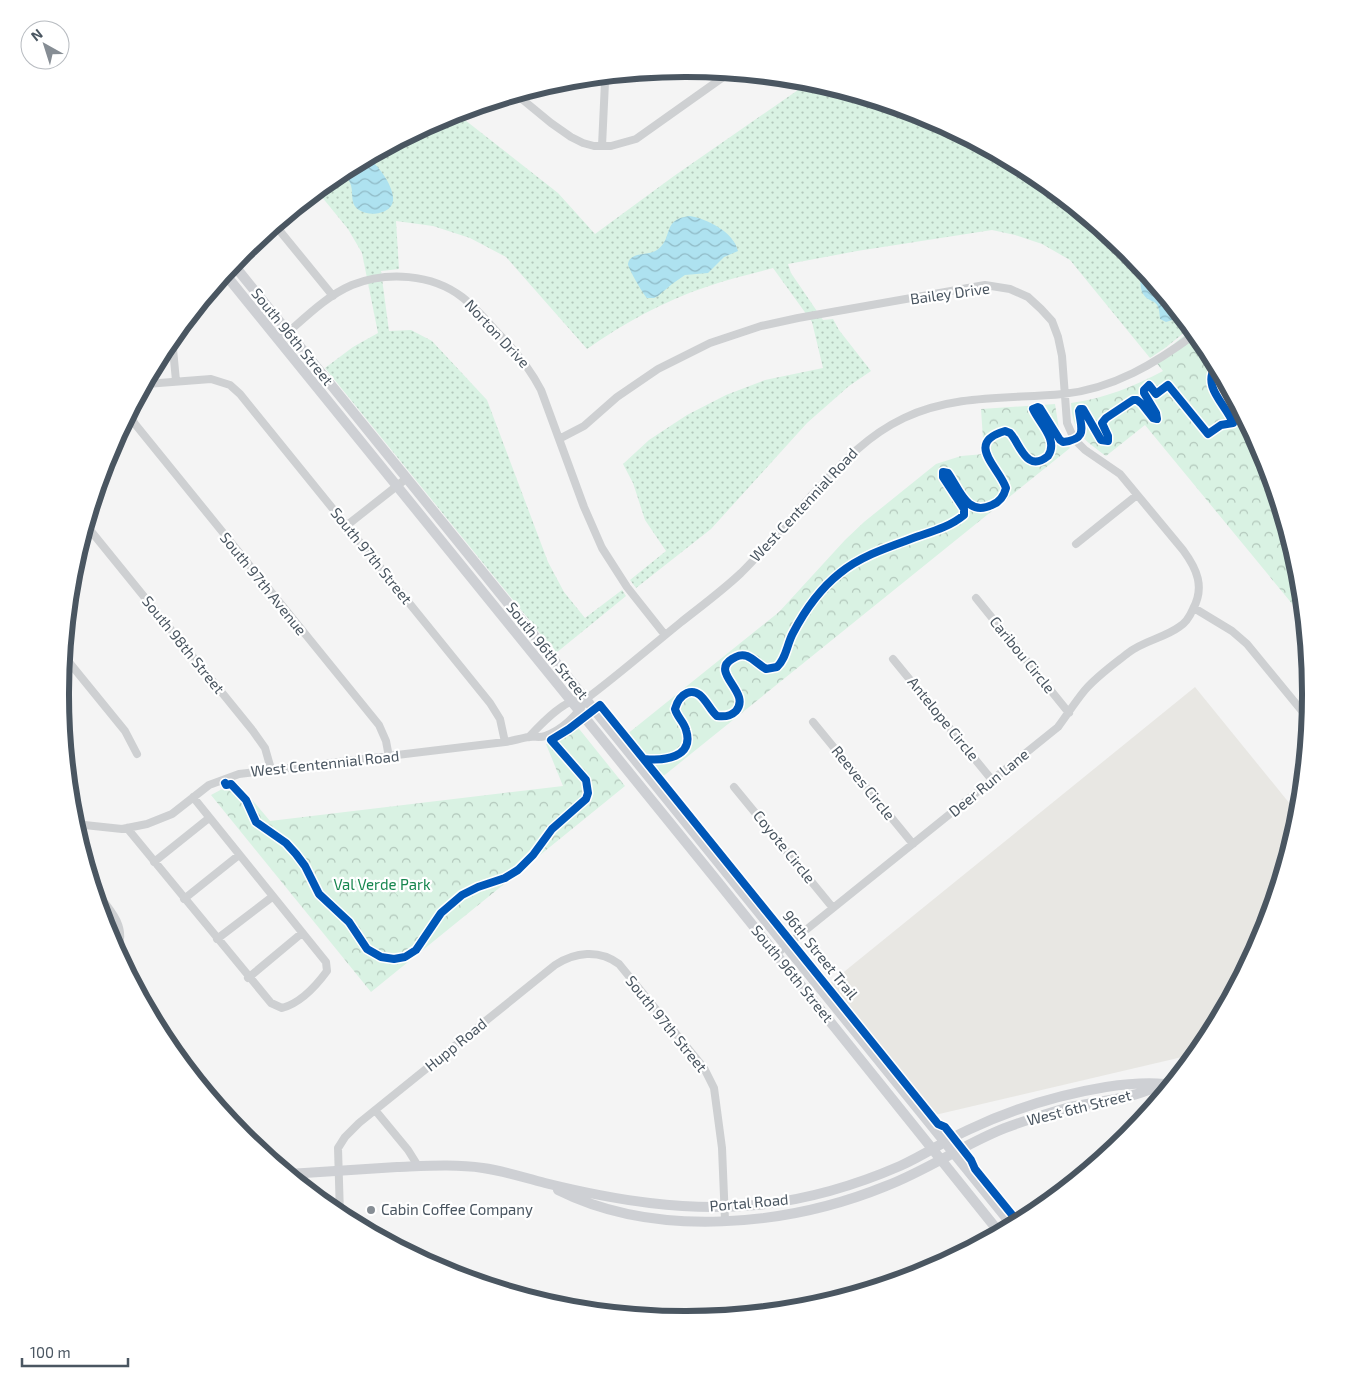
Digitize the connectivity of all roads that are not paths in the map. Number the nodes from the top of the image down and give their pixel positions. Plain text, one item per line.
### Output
1 (721, 79) edge
2 (605, 83) edge
3 (523, 99) edge
4 (602, 146) junction
5 (279, 230) edge
6 (238, 270) edge
7 (229, 279) edge
8 (333, 296) junction
9 (289, 332) junction
10 (1189, 338) edge
11 (279, 340) junction
12 (173, 351) edge
13 (176, 381) junction
14 (153, 383) edge
15 (1064, 394) junction
16 (133, 420) edge
17 (559, 439) junction
18 (407, 478) junction
19 (393, 489) junction
20 (1137, 494) junction
21 (346, 526) junction
22 (91, 531) edge
23 (1076, 544) dead end
24 (976, 598) dead end
25 (1194, 608) junction
26 (666, 635) junction
27 (893, 659) dead end
28 (70, 663) edge
29 (586, 699) junction
30 (571, 701) junction
31 (1302, 711) dead end
32 (580, 712) junction
33 (1069, 713) junction
34 (814, 722) dead end
35 (529, 737) junction
36 (505, 742) junction
37 (137, 754) dead end
38 (389, 756) junction
39 (271, 769) junction
40 (992, 780) junction
41 (734, 786) dead end
42 (193, 797) junction
43 (209, 818) junction
44 (83, 825) edge
45 (127, 828) junction
46 (913, 844) junction
47 (239, 855) junction
48 (154, 862) junction
49 (272, 897) junction
50 (184, 899) junction
51 (106, 905) edge
52 (833, 908) junction
53 (302, 933) junction
54 (217, 939) junction
55 (120, 940) edge
56 (786, 946) junction
57 (776, 954) junction
58 (604, 956) joint
59 (248, 978) junction
60 (1164, 1082) edge
61 (1163, 1084) edge
62 (374, 1110) junction
63 (944, 1142) junction
64 (933, 1149) junction
65 (953, 1154) junction
66 (940, 1160) junction
67 (418, 1166) junction
68 (338, 1171) junction
69 (298, 1173) edge
70 (544, 1182) junction
71 (340, 1204) edge
72 (724, 1207) junction
73 (725, 1220) junction
74 (1007, 1220) edge
75 (995, 1227) edge

1 - 4 street
2 - 4 street
3 - 4 street
5 - 8 street
6 - 9 main road, South 96th Street
7 - 11 main road, South 96th Street
8 - 9 street, Norton Drive
8 - 17 street, Norton Drive
9 - 11 street, Norton Drive
9 - 18 main road, South 96th Street
10 - 15 street, West Centennial Road
11 - 19 main road, South 96th Street
12 - 13 street
13 - 14 street
13 - 21 street, South 97th Street
15 - 17 street, Bailey Drive
15 - 20 street, Bailey Drive
15 - 26 street, West Centennial Road
16 - 38 street, South 97th Avenue
17 - 26 street, Norton Drive
18 - 19 street
18 - 29 main road, South 96th Street
19 - 21 street
19 - 30 main road, South 96th Street
20 - 23 street
20 - 25 street, Bailey Drive
21 - 36 street, South 97th Street
22 - 39 street, South 98th Street
24 - 33 street, Caribou Circle
25 - 31 street
25 - 33 street, Deer Run Lane
26 - 29 street, West Centennial Road
27 - 40 street, Antelope Circle
28 - 37 street
29 - 30 street
29 - 32 street, West Centennial Road
29 - 56 main road, South 96th Street
30 - 32 main road, South 96th Street
30 - 35 street
32 - 35 street, West Centennial Road
32 - 57 main road, South 96th Street
33 - 40 street, Deer Run Lane
34 - 46 street, Reeves Circle
35 - 36 street, West Centennial Road
36 - 38 street, West Centennial Road
38 - 39 street, West Centennial Road
39 - 42 street, West Centennial Road
40 - 46 street, Deer Run Lane
41 - 52 street, Coyote Circle
42 - 43 street
42 - 45 street, West Centennial Road
43 - 47 street
43 - 48 street
44 - 45 street, West Centennial Road
45 - 48 street
46 - 52 street, Deer Run Lane
47 - 49 street
47 - 50 street
48 - 50 street
49 - 53 street
49 - 54 street
50 - 54 street
51 - 55 street
52 - 56 street, Deer Run Lane
53 - 59 street
53 - 59 street
54 - 59 street
56 - 57 street, Deer Run Lane
56 - 63 main road, South 96th Street
57 - 64 main road, South 96th Street
58 - 62 street, Hupp Road
58 - 72 street, South 97th Street
60 - 63 main road, West 6th Street
61 - 65 main road, West 6th Street
62 - 67 street
62 - 68 street, Hupp Road
63 - 64 main road, Portal Road
63 - 65 main road, South 96th Street
64 - 66 main road, South 96th Street
64 - 72 main road, Portal Road
65 - 66 main road, West 6th Street
65 - 74 main road, South 96th Street
66 - 73 main road, Portal Road
66 - 75 main road, South 96th Street
67 - 68 main road, Portal Road
67 - 70 main road, Portal Road
68 - 69 main road, Portal Road
68 - 71 street, Hupp Road
70 - 72 main road, Portal Road
70 - 73 main road, Portal Road
72 - 73 street, South 97th Street

